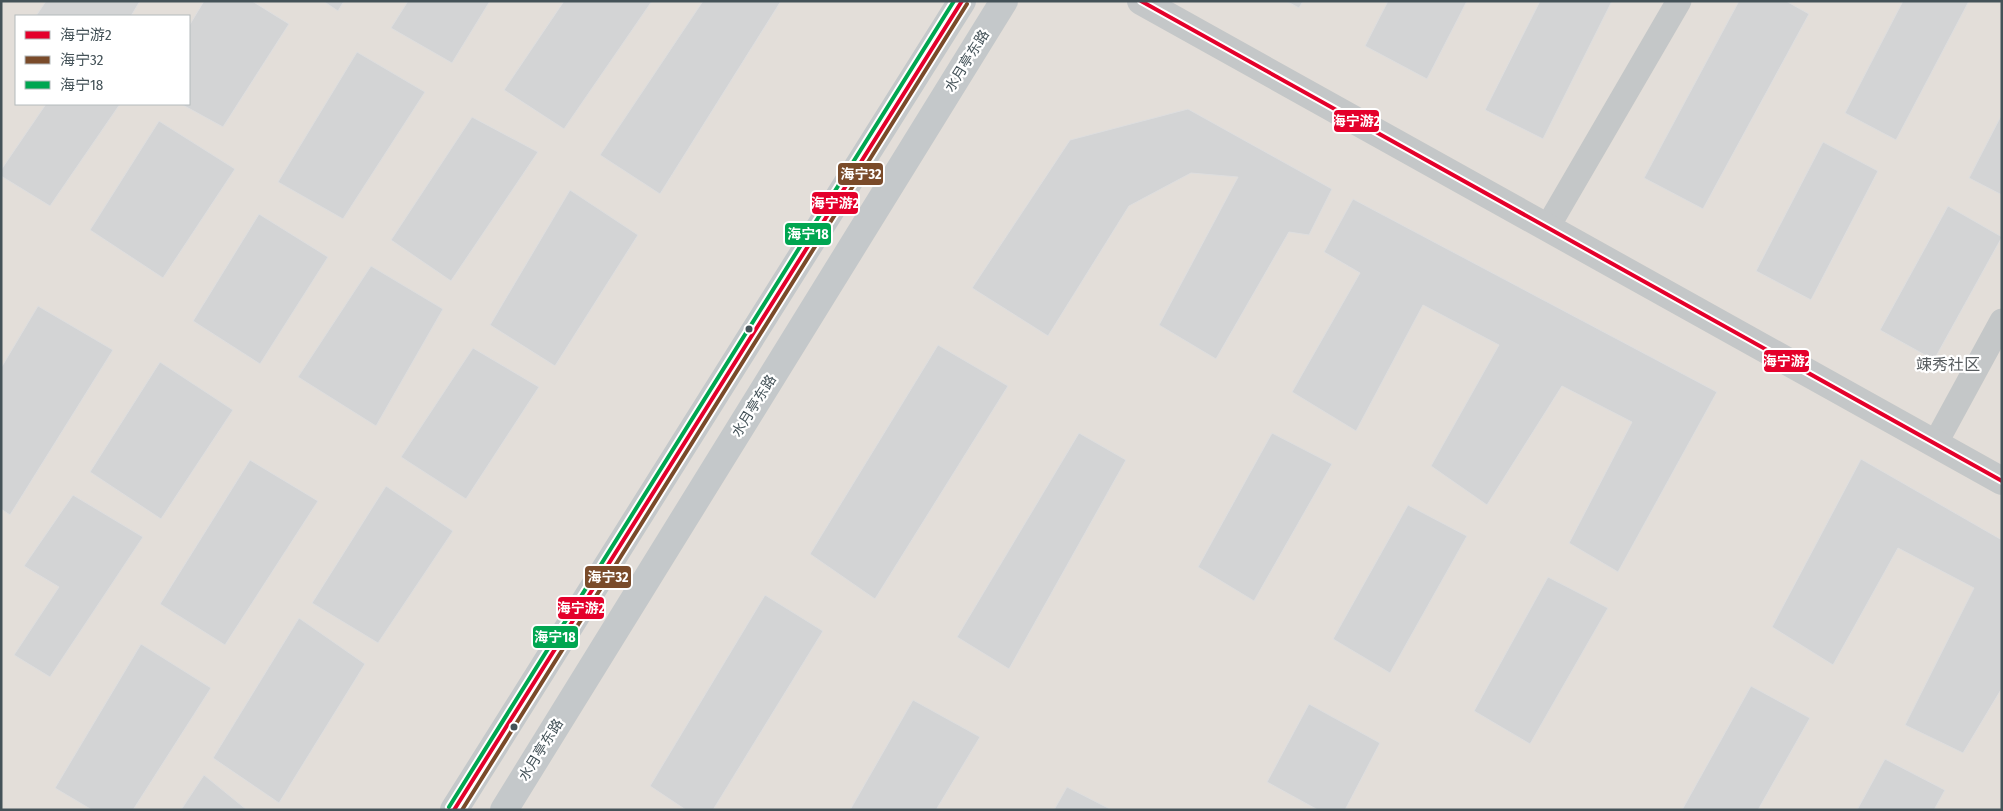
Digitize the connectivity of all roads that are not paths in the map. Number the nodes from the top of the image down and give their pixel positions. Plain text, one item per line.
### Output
1 (962, 1) edge
2 (1004, 1) edge
3 (1141, 1) edge
4 (1679, 1) edge
5 (1547, 228) junction
6 (2002, 321) edge
7 (1935, 444) junction
8 (2002, 481) edge
9 (454, 810) edge
10 (504, 810) edge

1 - 9 main road
2 - 10 main road, 水月亭东路
3 - 5 street
4 - 5 street
5 - 7 street
6 - 7 street
7 - 8 street

